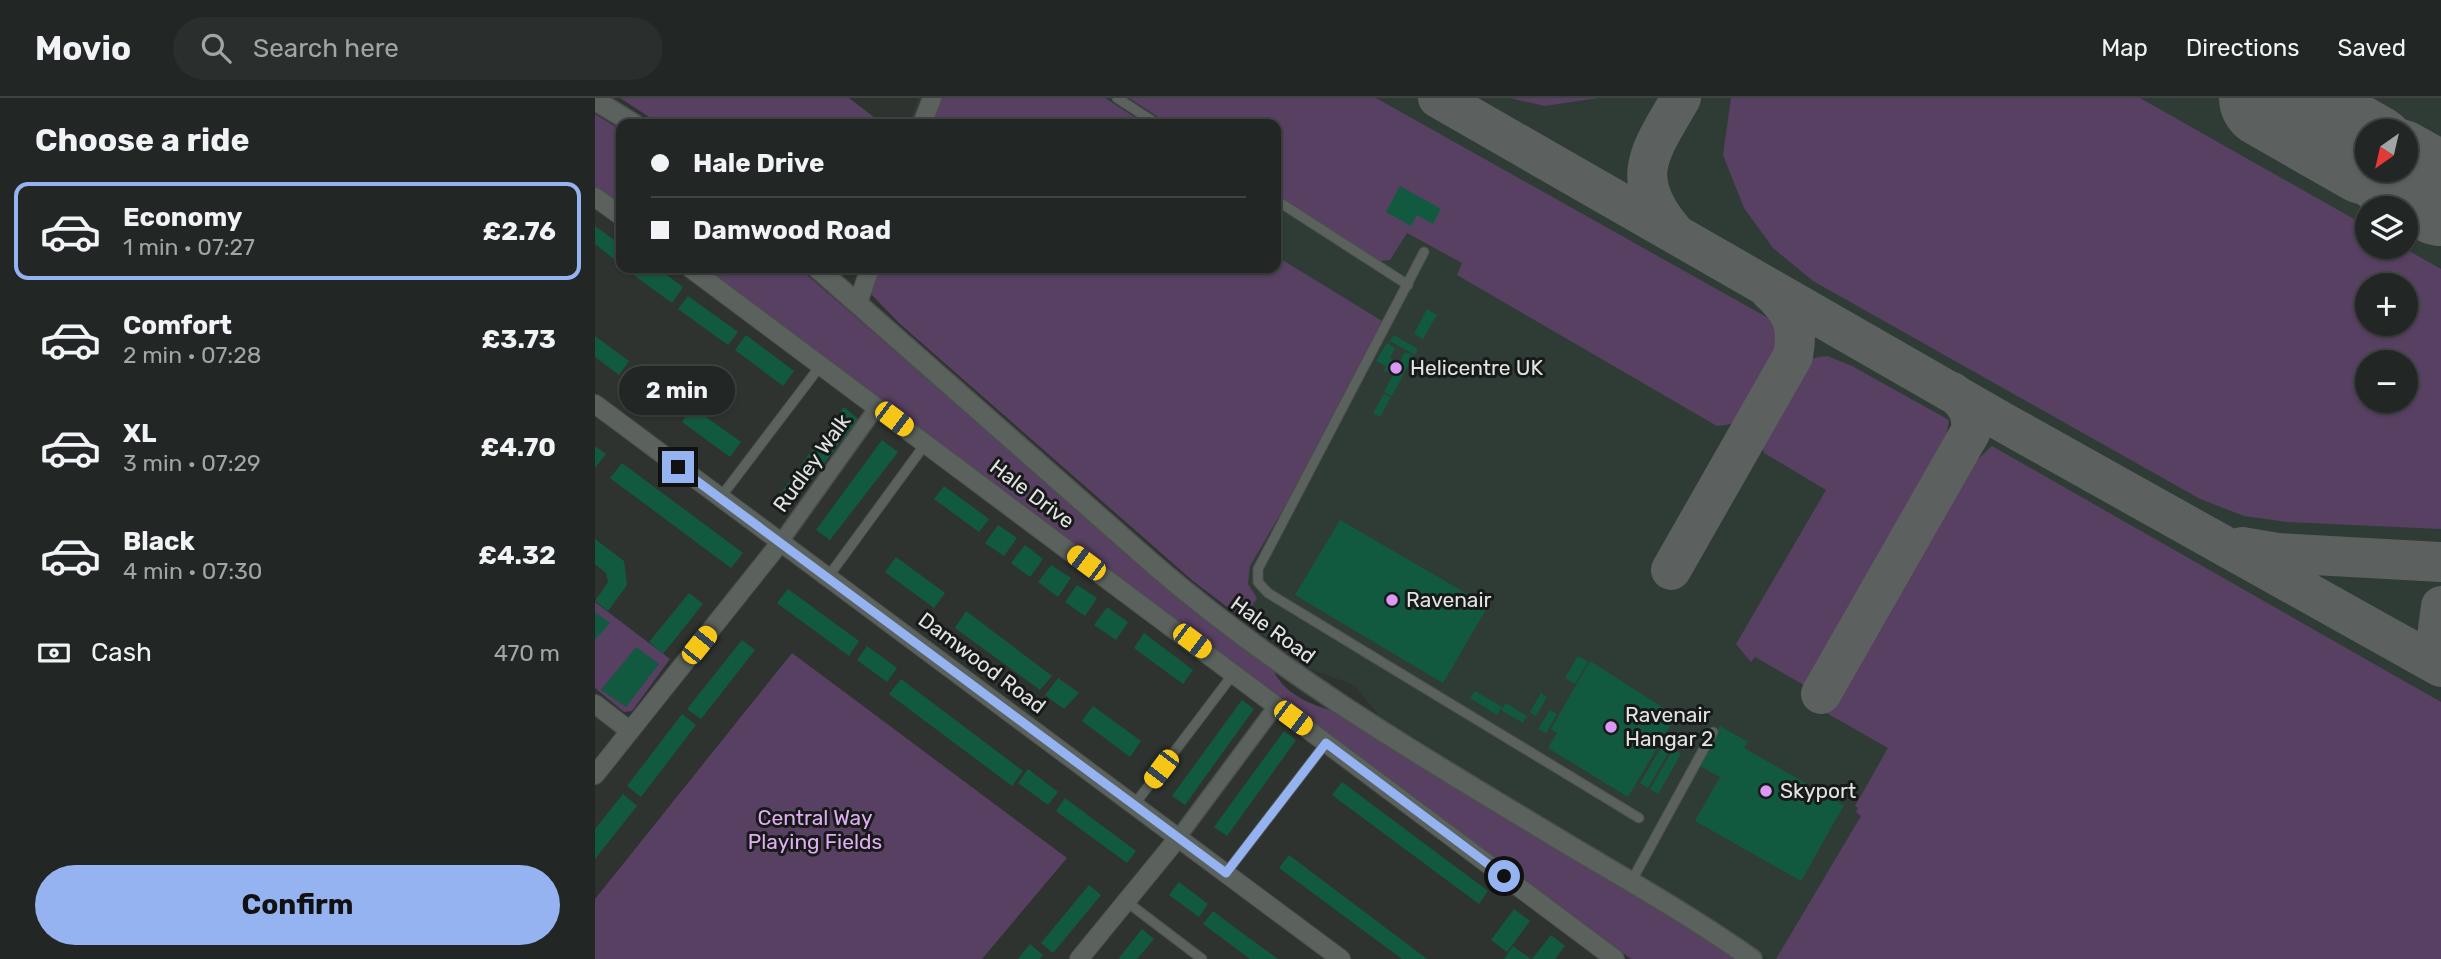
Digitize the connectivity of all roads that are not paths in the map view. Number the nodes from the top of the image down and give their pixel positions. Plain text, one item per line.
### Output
1 (932, 98) edge
2 (1117, 98) edge
3 (595, 100) edge
4 (626, 119) edge
5 (924, 119) edge
6 (1149, 119) edge
7 (595, 197) edge
8 (1281, 203) edge
9 (616, 212) edge
10 (1424, 252) dead end
11 (698, 273) edge
12 (823, 273) edge
13 (868, 273) edge
14 (1408, 285) junction
15 (858, 303) junction
16 (821, 365) junction
17 (595, 404) edge
18 (877, 407) junction
19 (926, 443) junction
20 (720, 498) junction
21 (780, 543) junction
22 (828, 577) junction
23 (1234, 673) junction
24 (595, 704) edge
25 (1276, 706) junction
26 (630, 731) junction
27 (1713, 732) dead end
28 (1326, 743) junction
29 (595, 775) edge
30 (1134, 805) junction
31 (1639, 818) dead end
32 (1178, 838) junction
33 (1226, 873) junction
34 (1631, 882) junction
35 (1127, 902) junction
36 (1079, 959) edge
37 (1202, 959) edge
38 (1341, 959) edge
39 (1615, 959) edge
40 (1752, 959) edge

1 - 5 street
2 - 6 lane
3 - 4 street
7 - 9 street
8 - 14 lane
10 - 14 lane
11 - 16 street, Hale Drive
12 - 15 street, Hale Road
13 - 15 street
14 - 31 lane
15 - 34 street, Hale Road
16 - 18 street, Hale Drive
16 - 20 lane
17 - 20 street, Damwood Road
18 - 19 street, Hale Drive
18 - 21 street, Rudley Walk
19 - 22 lane
19 - 23 street, Hale Drive
20 - 21 street, Damwood Road
21 - 22 street, Damwood Road
21 - 26 street
22 - 30 street, Damwood Road
23 - 25 street, Hale Drive
23 - 30 lane
24 - 26 street
25 - 28 street, Hale Drive
25 - 32 street
26 - 29 street
27 - 34 lane
28 - 33 lane
28 - 39 street, Hale Drive
30 - 32 street, Damwood Road
32 - 33 street, Damwood Road
32 - 35 street
33 - 38 street, Damwood Road
34 - 40 street, Hale Road
35 - 36 street
35 - 37 lane

